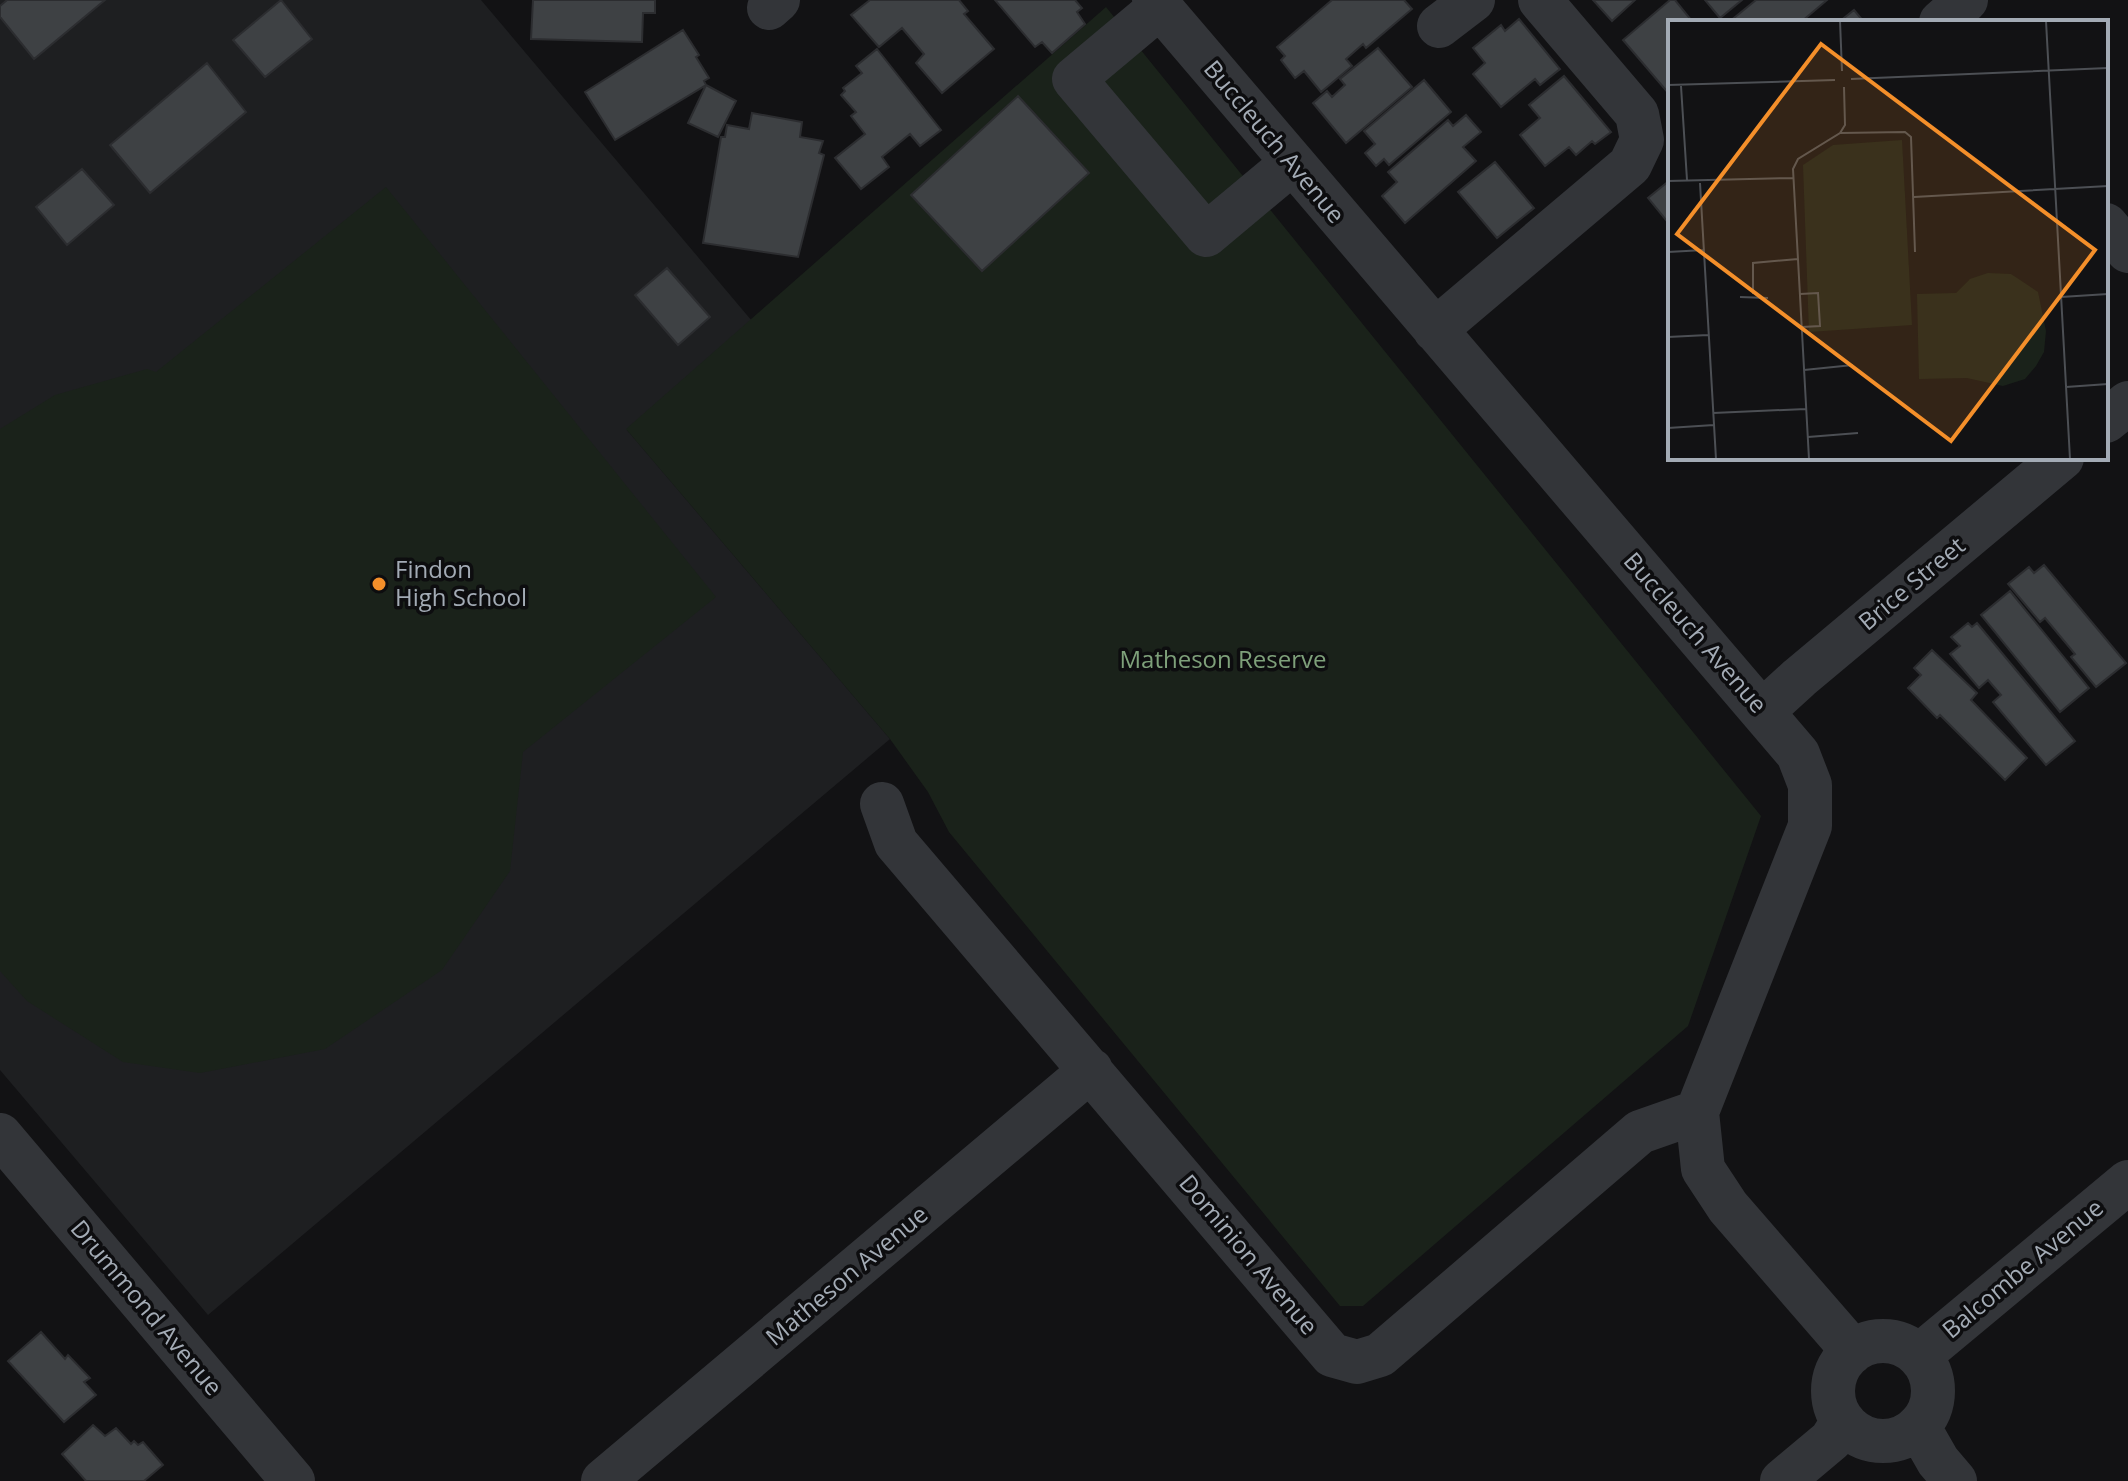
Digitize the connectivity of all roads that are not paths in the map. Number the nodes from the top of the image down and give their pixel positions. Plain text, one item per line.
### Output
1 (1473, 0) edge
2 (1540, 0) edge
3 (1918, 0) edge
4 (1966, 0) edge
5 (1157, 4) edge
6 (1937, 20) edge
7 (1941, 20) edge
8 (1439, 26) dead end
9 (1291, 164) junction
10 (2108, 227) edge
11 (2128, 251) edge
12 (1435, 330) junction
13 (2128, 403) edge
14 (2108, 419) edge
15 (2060, 460) edge
16 (1763, 711) junction
17 (882, 804) dead end
18 (1091, 1070) junction
19 (1697, 1112) junction
20 (0, 1135) edge
21 (2128, 1182) edge
22 (1851, 1353) junction
23 (1919, 1356) junction
24 (1843, 1421) junction
25 (1918, 1426) junction
26 (293, 1481) edge
27 (603, 1481) edge
28 (1782, 1481) edge
29 (1955, 1481) edge

1 - 8 street
2 - 12 street
3 - 6 street
4 - 7 street
5 - 9 street, Buccleuch Avenue
5 - 9 street
9 - 12 street, Buccleuch Avenue
10 - 11 street
12 - 16 street, Buccleuch Avenue
13 - 14 street
15 - 16 street, Brice Street
16 - 19 street, Buccleuch Avenue
17 - 18 street, Dominion Avenue
18 - 19 street, Dominion Avenue
18 - 27 street, Matheson Avenue
19 - 22 street, Buccleuch Avenue
20 - 26 street, Drummond Avenue
21 - 23 street, Balcombe Avenue
22 - 23 street
22 - 24 street
23 - 25 street
24 - 25 street
24 - 28 street
25 - 29 street

